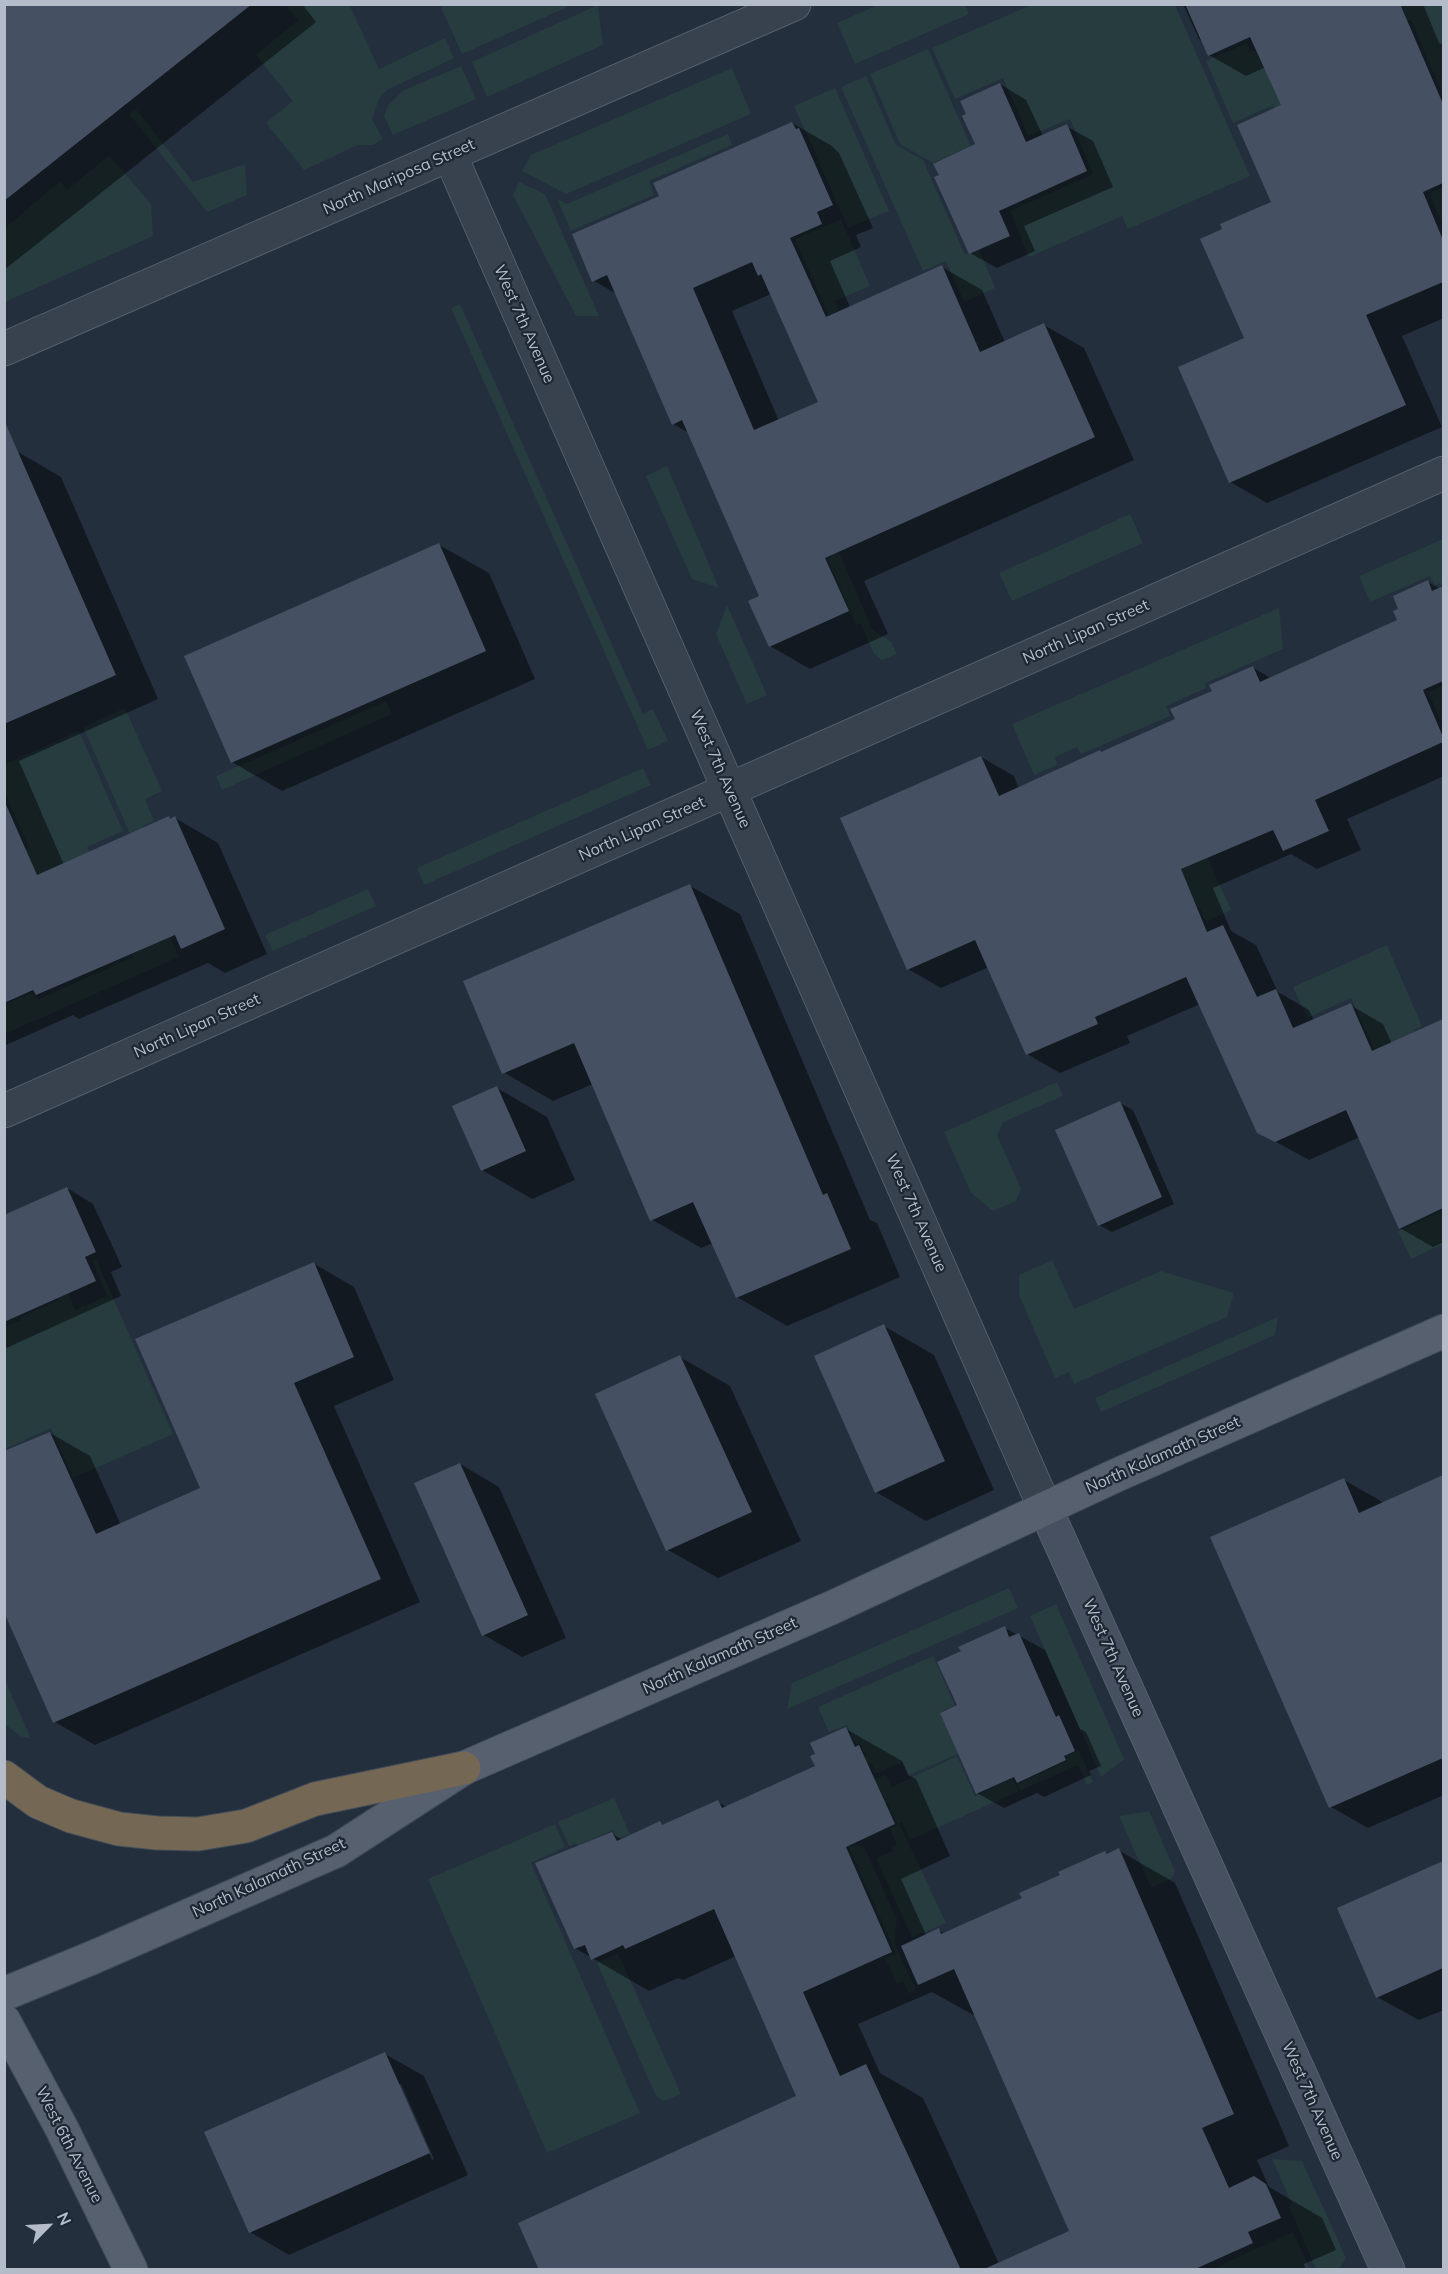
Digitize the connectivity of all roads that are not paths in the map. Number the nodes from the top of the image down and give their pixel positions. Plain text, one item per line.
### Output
1 (794, 4) edge
2 (450, 155) junction
3 (4, 349) edge
4 (1443, 473) edge
5 (729, 790) junction
6 (4, 1111) edge
7 (1443, 1331) edge
8 (1045, 1508) junction
9 (464, 1768) junction
10 (4, 1777) edge
11 (4, 1994) edge
12 (4, 2021) edge
13 (131, 2270) edge
14 (1388, 2270) edge

1 - 2 street, North Mariposa Street
2 - 3 street, North Mariposa Street
2 - 5 street, West 7th Avenue
4 - 5 street, North Lipan Street
5 - 6 street, North Lipan Street
5 - 8 street, West 7th Avenue
7 - 8 main road, North Kalamath Street
8 - 9 main road, North Kalamath Street
8 - 14 street, West 7th Avenue
9 - 10 highway
9 - 11 main road, North Kalamath Street
12 - 13 main road, West 6th Avenue

